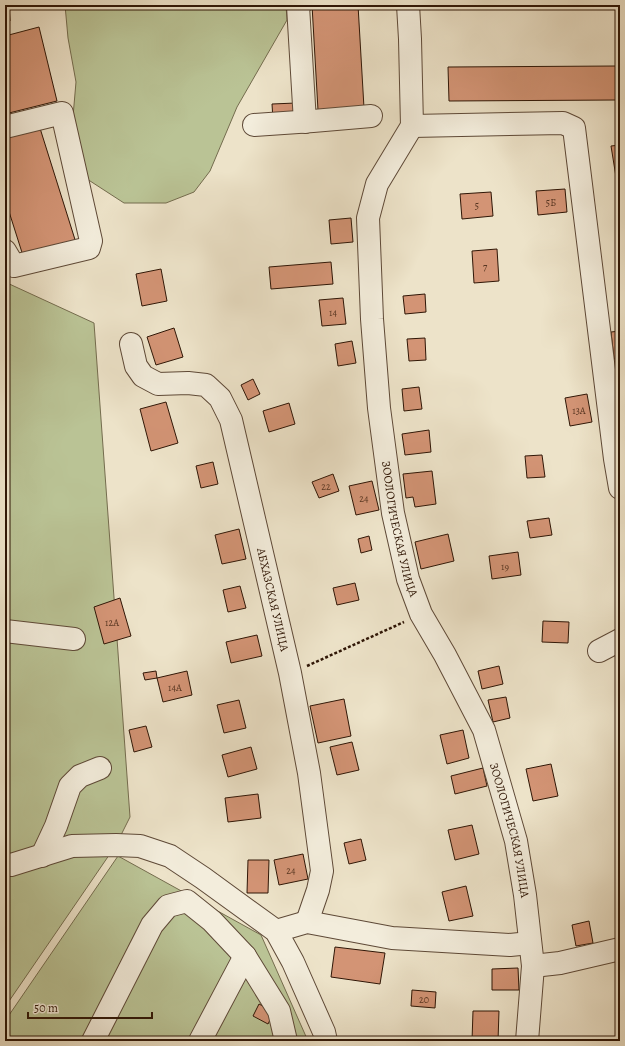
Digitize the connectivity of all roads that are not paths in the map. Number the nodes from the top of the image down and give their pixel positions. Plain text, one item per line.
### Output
1 (300, 5) edge
2 (408, 5) edge
3 (371, 116) dead end
4 (306, 122) junction
5 (254, 124) dead end
6 (412, 126) junction
7 (5, 128) edge
8 (5, 251) edge
9 (131, 344) dead end
10 (620, 488) edge
11 (5, 631) edge
12 (74, 639) dead end
13 (620, 640) edge
14 (599, 651) dead end
15 (100, 768) dead end
16 (42, 856) junction
17 (5, 864) edge
18 (307, 922) junction
19 (276, 931) junction
20 (530, 943) junction
21 (620, 949) edge
22 (245, 956) junction
23 (533, 966) junction
24 (93, 1041) edge
25 (200, 1041) edge
26 (286, 1041) edge
27 (326, 1041) edge
28 (527, 1041) edge

1 - 4 street
2 - 6 street
3 - 4 street
4 - 5 street
6 - 10 street
6 - 20 street, ЗООЛОГИЧЕСКАЯ УЛИЦА
7 - 8 street
9 - 18 street, АБХАЗСКАЯ УЛИЦА
11 - 12 street
13 - 14 street
15 - 16 street
16 - 17 street
16 - 19 street
18 - 19 street
18 - 20 street
19 - 27 street
20 - 23 street, ЗООЛОГИЧЕСКАЯ УЛИЦА
21 - 23 street
22 - 24 street
22 - 25 street
22 - 26 street
23 - 28 street, ЗООЛОГИЧЕСКАЯ УЛИЦА

